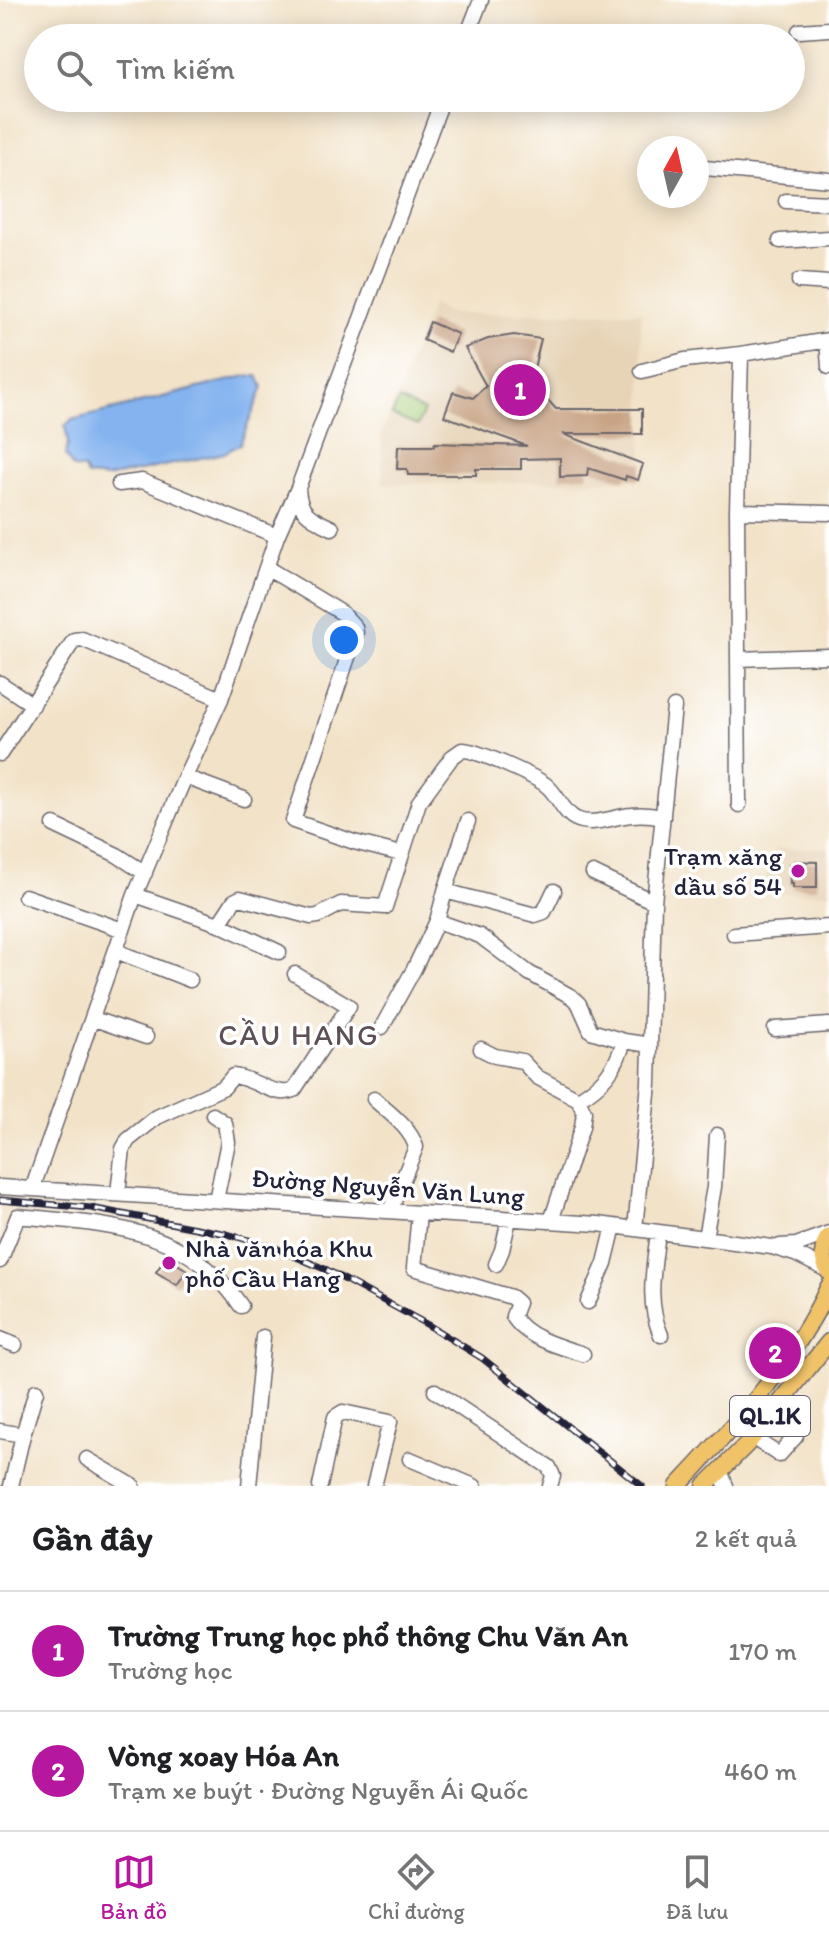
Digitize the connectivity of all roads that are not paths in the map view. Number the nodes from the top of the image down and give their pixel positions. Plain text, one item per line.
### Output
1 (481, 0) edge
2 (472, 24) edge
3 (829, 29) edge
4 (805, 31) edge
5 (438, 112) edge
6 (709, 168) edge
7 (829, 180) edge
8 (786, 201) dead end
9 (829, 203) edge
10 (829, 238) edge
11 (780, 241) dead end
12 (799, 281) dead end
13 (829, 283) edge
14 (828, 340) edge
15 (741, 354) junction
16 (829, 367) edge
17 (642, 371) dead end
18 (119, 484) dead end
19 (298, 488) junction
20 (737, 511) junction
21 (829, 513) edge
22 (332, 528) dead end
23 (277, 536) junction
24 (267, 568) junction
25 (829, 656) edge
26 (738, 659) junction
27 (0, 683) edge
28 (221, 699) junction
29 (33, 705) junction
30 (674, 707) dead end
31 (0, 754) edge
32 (185, 777) junction
33 (244, 799) dead end
34 (739, 805) dead end
35 (663, 817) junction
36 (468, 821) dead end
37 (54, 825) dead end
38 (401, 854) junction
39 (145, 873) junction
40 (593, 873) dead end
41 (445, 891) junction
42 (554, 891) dead end
43 (135, 895) junction
44 (25, 896) dead end
45 (654, 902) junction
46 (437, 921) junction
47 (219, 924) junction
48 (829, 927) edge
49 (123, 930) junction
50 (734, 934) dead end
51 (116, 951) junction
52 (279, 952) dead end
53 (295, 974) dead end
54 (190, 980) dead end
55 (94, 1019) junction
56 (829, 1025) edge
57 (382, 1027) dead end
58 (775, 1029) dead end
59 (146, 1037) dead end
60 (624, 1041) junction
61 (650, 1045) junction
62 (481, 1049) dead end
63 (374, 1099) dead end
64 (578, 1099) junction
65 (213, 1115) dead end
66 (717, 1135) dead end
67 (0, 1187) edge
68 (33, 1187) junction
69 (118, 1193) junction
70 (216, 1200) junction
71 (390, 1211) junction
72 (419, 1213) junction
73 (0, 1216) edge
74 (18, 1216) junction
75 (509, 1219) junction
76 (551, 1221) junction
77 (614, 1226) junction
78 (635, 1229) junction
79 (658, 1232) junction
80 (829, 1234) edge
81 (705, 1238) junction
82 (772, 1247) junction
83 (0, 1261) edge
84 (496, 1264) dead end
85 (828, 1276) edge
86 (588, 1302) dead end
87 (241, 1306) dead end
88 (661, 1335) dead end
89 (263, 1337) dead end
90 (0, 1339) edge
91 (829, 1342) edge
92 (15, 1345) dead end
93 (583, 1354) dead end
94 (36, 1391) dead end
95 (435, 1391) dead end
96 (0, 1431) edge
97 (23, 1435) junction
98 (796, 1436) dead end
99 (752, 1437) junction
100 (87, 1459) dead end
101 (410, 1459) dead end
102 (720, 1470) junction
103 (11, 1486) edge
104 (133, 1486) edge
105 (249, 1486) edge
106 (320, 1486) edge
107 (374, 1486) edge
108 (474, 1486) edge
109 (550, 1486) edge
110 (678, 1486) edge
111 (705, 1486) edge
112 (726, 1486) edge

1 - 2 street
3 - 4 street
5 - 19 street
6 - 7 street
8 - 9 street
10 - 11 street
12 - 13 street
14 - 15 street
14 - 16 street
15 - 17 street
15 - 20 street
18 - 23 street
19 - 22 street
19 - 23 street
20 - 21 street
20 - 26 street
23 - 24 street
24 - 28 street
24 - 38 street
25 - 26 street
26 - 34 street
27 - 29 street
28 - 29 street
28 - 32 street
29 - 31 street
30 - 35 street
32 - 33 street
32 - 39 street
35 - 38 street
35 - 45 street
36 - 41 street
37 - 39 street
38 - 47 street
39 - 43 street
40 - 45 street
41 - 42 street
41 - 46 street
43 - 47 street
43 - 49 street
44 - 49 street
45 - 61 street
46 - 57 street
46 - 60 street
47 - 52 street
48 - 50 street
49 - 51 street
51 - 54 street
51 - 55 street
53 - 69 street
55 - 59 street
55 - 68 street
56 - 58 street
60 - 61 street
60 - 64 street
61 - 78 street
62 - 64 street
63 - 71 street
64 - 76 street
65 - 70 street
66 - 81 street
67 - 68 street, Đường Nguyễn Văn Lung
68 - 69 street, Đường Nguyễn Văn Lung
69 - 70 street, Đường Nguyễn Văn Lung
70 - 71 street, Đường Nguyễn Văn Lung
71 - 72 street, Đường Nguyễn Văn Lung
72 - 75 street, Đường Nguyễn Văn Lung
72 - 93 street
73 - 74 street
74 - 83 street
74 - 87 street
75 - 76 street, Đường Nguyễn Văn Lung
75 - 84 street
76 - 77 street, Đường Nguyễn Văn Lung
77 - 78 street, Đường Nguyễn Văn Lung
77 - 86 street
78 - 79 street, Đường Nguyễn Văn Lung
79 - 81 street, Đường Nguyễn Văn Lung
79 - 88 street
80 - 82 street, Đường Nguyễn Văn Lung
80 - 85 main road
81 - 82 street, Đường Nguyễn Văn Lung
82 - 85 street, Đường Nguyễn Văn Lung
85 - 110 main road, QL.1K
89 - 105 street
90 - 92 street
91 - 99 main road, QL.1K
94 - 97 street
95 - 109 street
96 - 97 street
97 - 103 street
98 - 99 street
99 - 102 main road, QL.1K
100 - 104 street
101 - 108 street
102 - 111 main road, QL.1K
102 - 112 street
106 - 107 street

